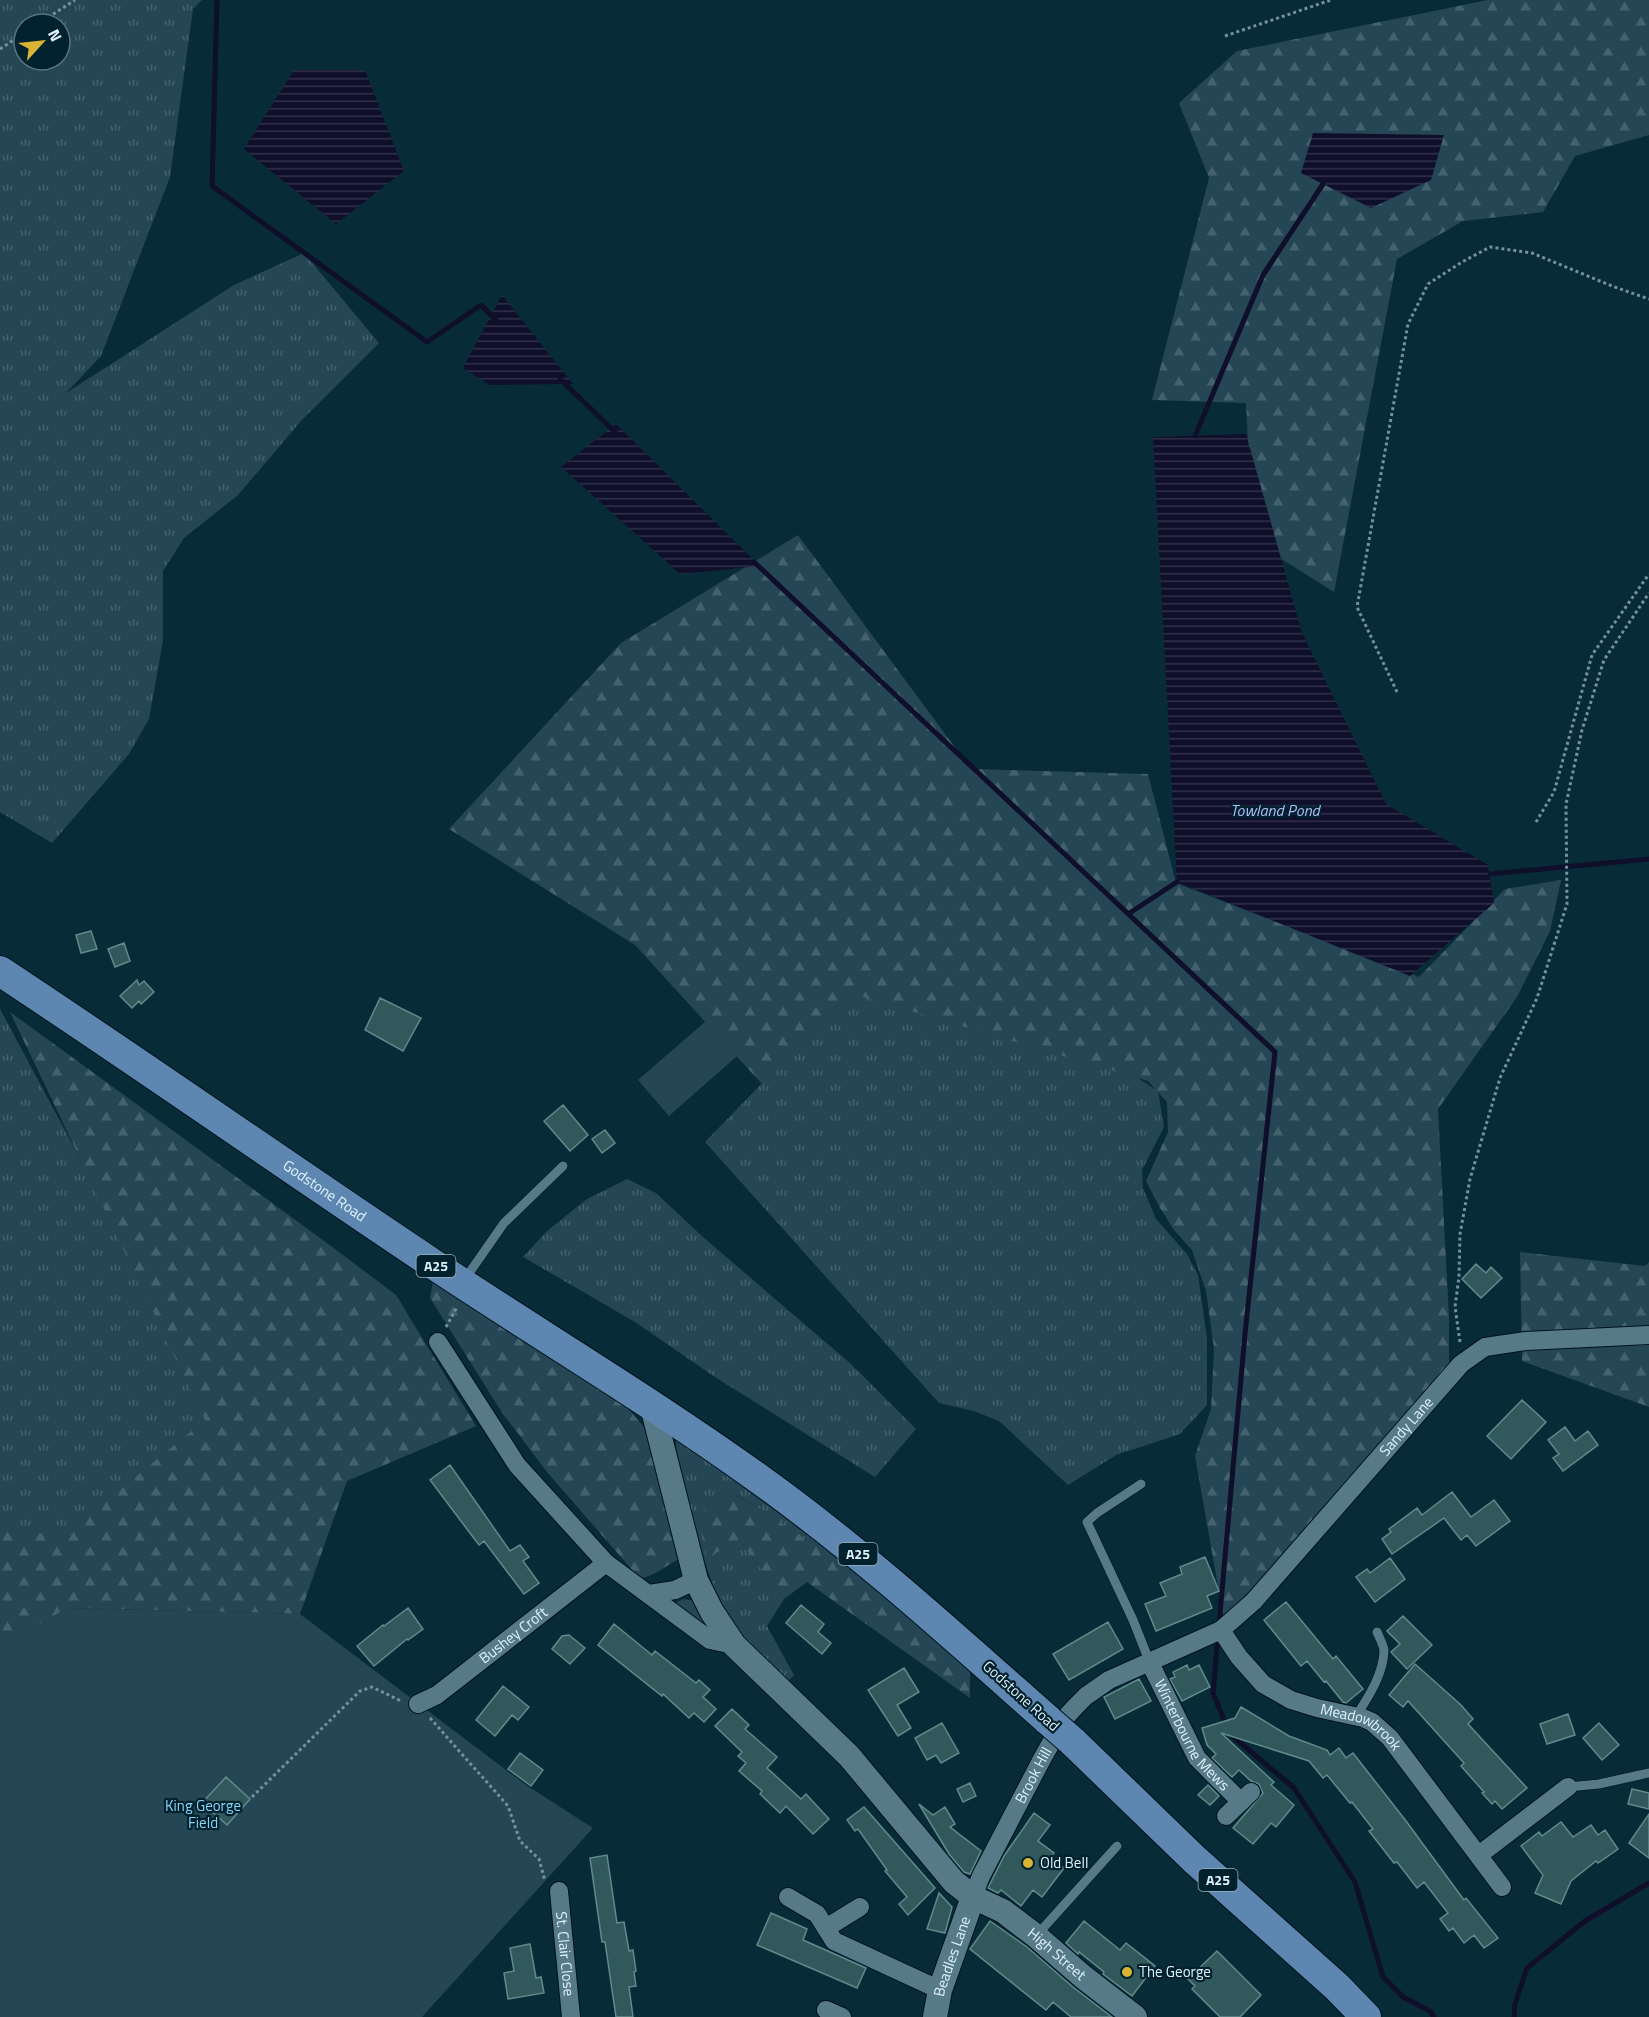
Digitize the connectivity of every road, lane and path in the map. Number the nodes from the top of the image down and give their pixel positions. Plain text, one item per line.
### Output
1 (75, 0) edge
2 (1331, 0) edge
3 (56, 12) edge
4 (1225, 36) dead end
5 (1649, 299) edge
6 (1649, 574) edge
7 (1649, 593) edge
8 (1397, 692) dead end
9 (1536, 822) dead end
10 (0, 971) edge
11 (563, 1166) dead end
12 (461, 1293) junction
13 (1649, 1335) edge
14 (438, 1342) joint
15 (1461, 1364) junction
16 (652, 1406) junction
17 (1141, 1484) dead end
18 (606, 1563) junction
19 (696, 1580) junction
20 (649, 1594) junction
21 (1377, 1632) dead end
22 (1214, 1633) junction
23 (734, 1645) junction
24 (1150, 1663) junction
25 (418, 1704) junction
26 (1356, 1716) junction
27 (1649, 1773) edge
28 (1568, 1787) joint
29 (252, 1797) dead end
30 (1226, 1816) dead end
31 (1117, 1846) dead end
32 (1479, 1855) junction
33 (1502, 1887) dead end
34 (559, 1891) joint
35 (788, 1897) dead end
36 (973, 1898) junction
37 (860, 1908) dead end
38 (826, 1928) junction
39 (1036, 1936) junction
40 (940, 1989) junction
41 (572, 2017) edge
42 (935, 2017) edge
43 (1136, 2017) edge
44 (1366, 2017) edge

1 - 3 path
2 - 4 path
5 - 8 path
6 - 9 path
7 - 15 path
10 - 12 main road, Godstone Road / A25
11 - 12 lane
12 - 14 path
12 - 16 main road, Godstone Road / A25
13 - 15 street, Sandy Lane
14 - 18 street
15 - 22 street, Sandy Lane
16 - 19 street
16 - 44 main road, Godstone Road / A25, bridge
17 - 24 lane
18 - 20 street
18 - 25 street, Bushey Croft
19 - 20 street
19 - 23 street
20 - 23 street
21 - 26 lane
22 - 24 street, Brook Hill
22 - 26 street, Meadowbrook
23 - 36 street
24 - 30 street, Winterbourne Mews
24 - 36 street, Brook Hill
25 - 29 path
25 - 34 path
26 - 32 street, Meadowbrook
27 - 28 lane
28 - 32 street
31 - 39 lane
32 - 33 street, Meadowbrook
34 - 41 street, St. Clair Close
35 - 38 street
36 - 39 street, High Street
36 - 40 street, Beadles Lane
37 - 38 street
38 - 40 street
39 - 43 street, High Street
40 - 42 street, Beadles Lane

